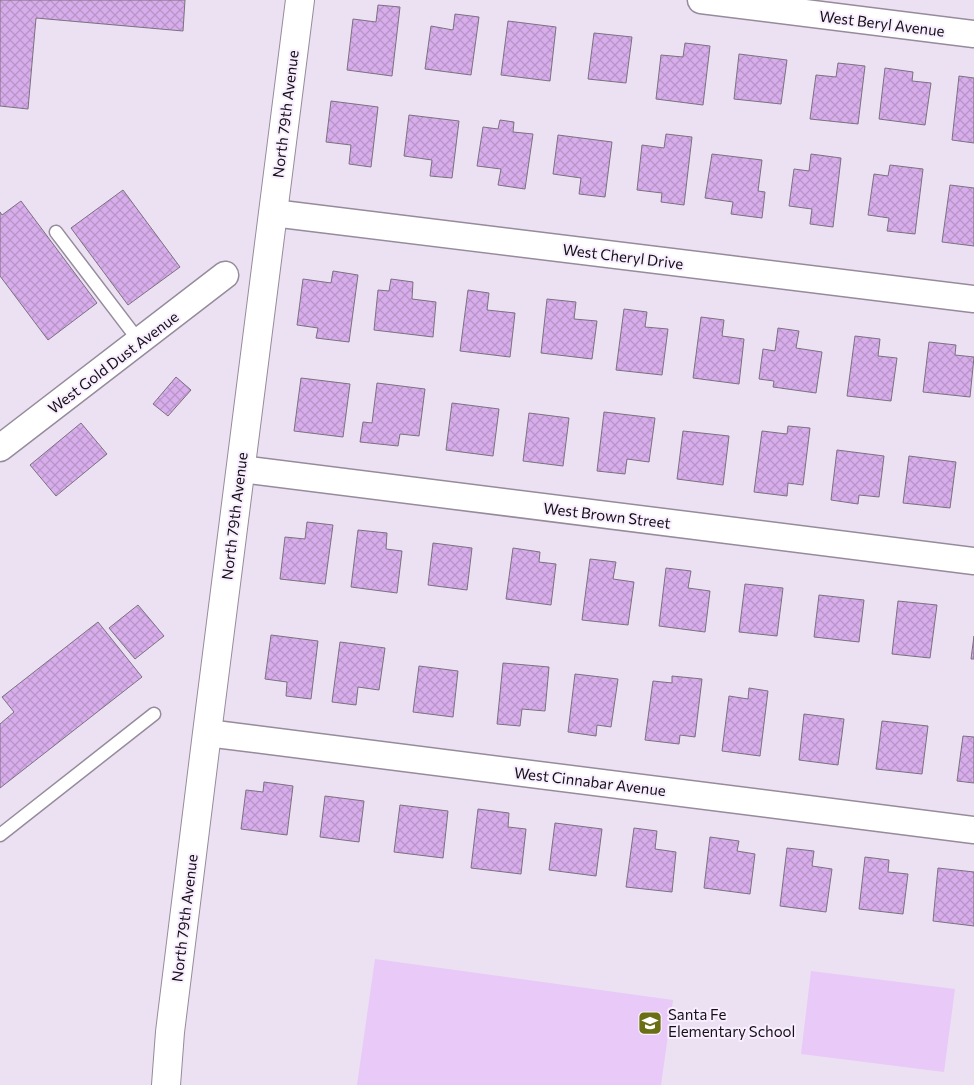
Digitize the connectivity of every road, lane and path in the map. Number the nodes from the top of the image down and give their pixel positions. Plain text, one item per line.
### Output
1 (300, 0) edge
2 (701, 0) edge
3 (806, 6) edge
4 (974, 34) edge
5 (273, 213) junction
6 (56, 232) dead end
7 (225, 275) dead end
8 (974, 299) edge
9 (139, 341) junction
10 (0, 448) edge
11 (241, 469) junction
12 (974, 561) edge
13 (154, 714) dead end
14 (207, 733) junction
15 (974, 830) edge
16 (0, 835) edge
17 (166, 1085) edge

1 - 5 street, North 79th Avenue
2 - 3 street, West Beryl Avenue
3 - 4 street, West Beryl Avenue
5 - 8 street, West Cheryl Drive
5 - 11 street, North 79th Avenue
6 - 9 lane
7 - 9 street, West Gold Dust Avenue
9 - 10 street, West Gold Dust Avenue
11 - 12 street, West Brown Street
11 - 14 street, North 79th Avenue
13 - 16 lane
14 - 15 street, West Cinnabar Avenue
14 - 17 street, North 79th Avenue

